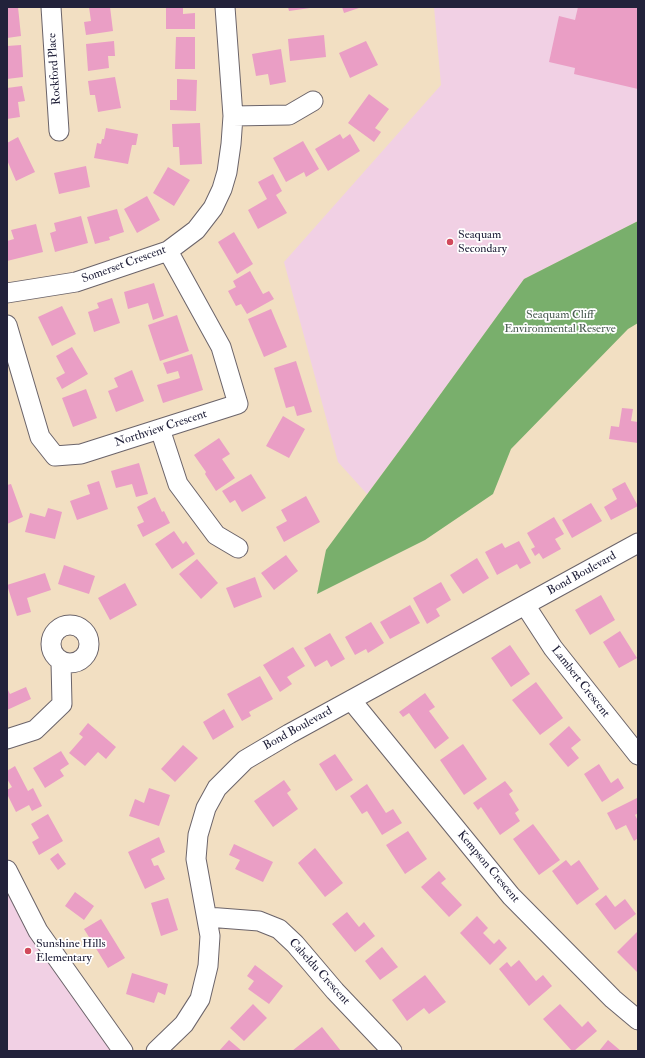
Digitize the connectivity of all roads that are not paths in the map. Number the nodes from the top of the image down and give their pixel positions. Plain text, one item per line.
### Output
1 (51, 7) edge
2 (225, 7) edge
3 (313, 101) dead end
4 (233, 116) junction
5 (59, 131) dead end
6 (168, 251) junction
7 (7, 293) edge
8 (7, 325) edge
9 (160, 429) junction
10 (638, 543) edge
11 (238, 548) dead end
12 (525, 605) junction
13 (61, 662) dead end
14 (351, 700) junction
15 (7, 739) edge
16 (638, 755) edge
17 (7, 870) edge
18 (206, 917) junction
19 (638, 1020) edge
20 (123, 1051) edge
21 (156, 1051) edge
22 (392, 1051) edge

1 - 5 street, Rockford Place
2 - 4 street, Somerset Crescent
3 - 4 street
4 - 6 street, Somerset Crescent
6 - 7 street, Somerset Crescent
6 - 9 street, Northview Crescent
8 - 9 street, Northview Crescent
9 - 11 street
10 - 12 street, Bond Boulevard
12 - 14 street, Bond Boulevard
12 - 16 street, Lambert Crescent
13 - 15 street
14 - 18 street, Bond Boulevard
14 - 19 street, Kempson Crescent
17 - 20 street
18 - 21 street, Bond Boulevard
18 - 22 street, Cabeldu Crescent

